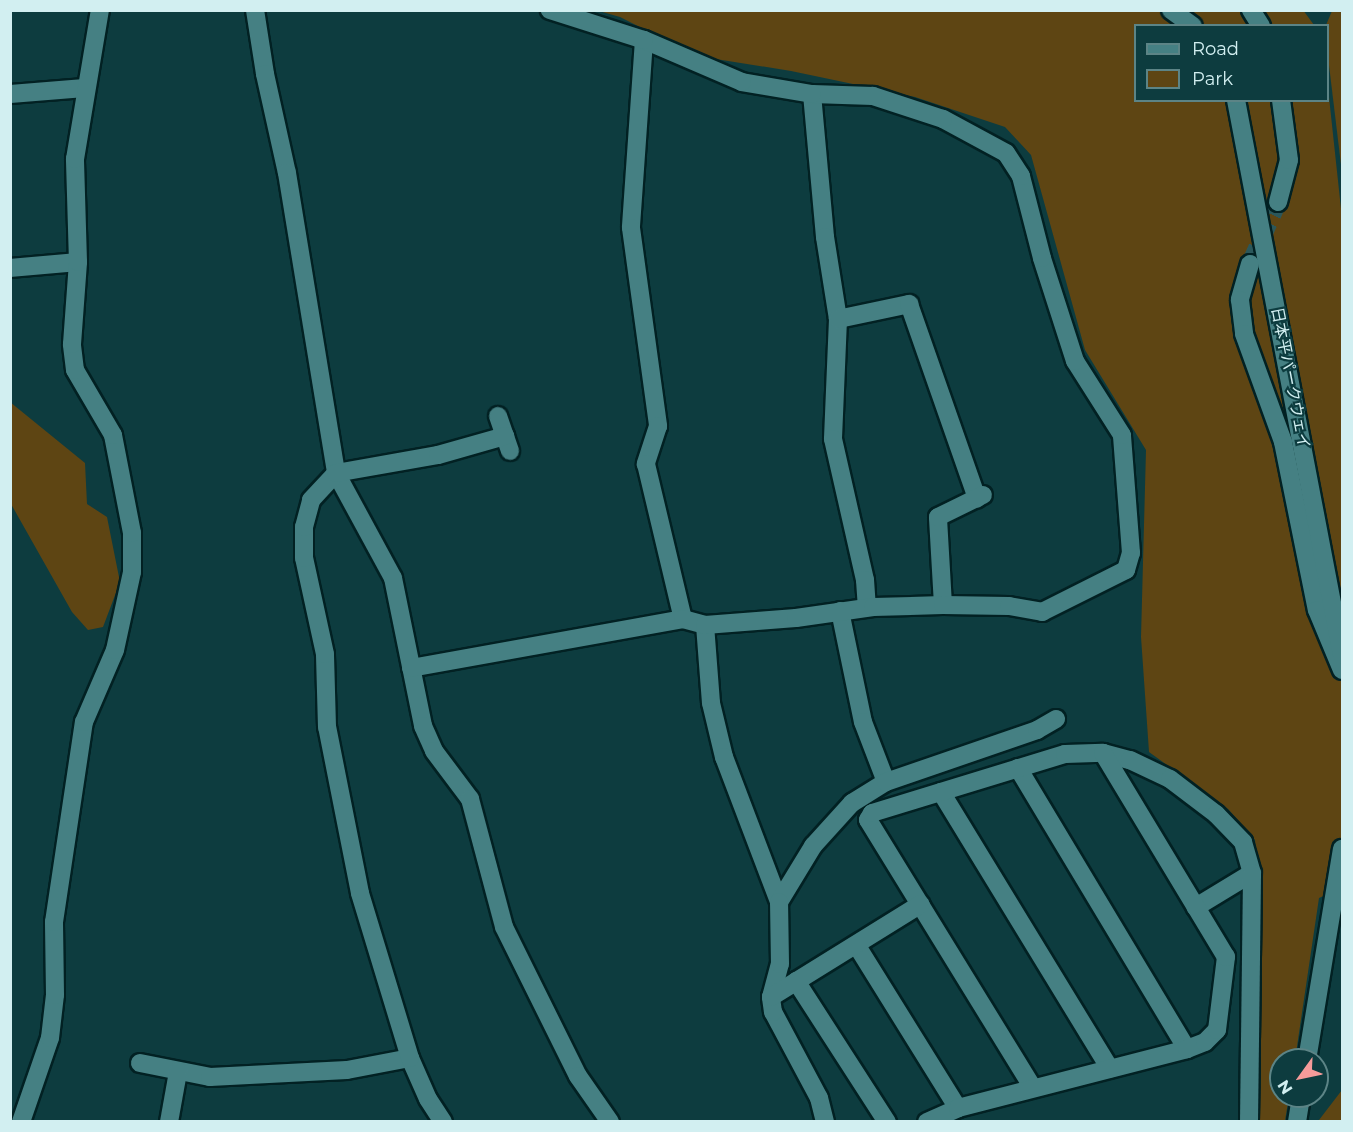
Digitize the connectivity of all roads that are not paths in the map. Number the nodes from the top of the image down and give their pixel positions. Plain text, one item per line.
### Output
1 (100, 10) edge
2 (255, 10) edge
3 (550, 10) edge
4 (1171, 10) edge
5 (1251, 10) edge
6 (1190, 24) edge
7 (1260, 24) edge
8 (644, 40) junction
9 (85, 88) junction
10 (10, 94) edge
11 (812, 94) junction
12 (1236, 102) edge
13 (1281, 102) edge
14 (1278, 202) tunnel mouth
15 (78, 262) junction
16 (1250, 264) tunnel mouth
17 (10, 268) edge
18 (838, 320) junction
19 (498, 417) dead end
20 (336, 473) junction
21 (943, 605) junction
22 (867, 607) junction
23 (840, 611) junction
24 (683, 619) junction
25 (705, 625) junction
26 (1342, 655) edge
27 (411, 668) junction
28 (1342, 670) edge
29 (1056, 719) dead end
30 (1103, 753) junction
31 (1018, 768) junction
32 (886, 782) junction
33 (941, 792) junction
34 (1342, 849) edge
35 (1252, 873) junction
36 (779, 902) junction
37 (921, 904) junction
38 (1196, 907) junction
39 (857, 946) junction
40 (796, 981) junction
41 (771, 997) junction
42 (1309, 1048) edge
43 (1187, 1049) junction
44 (410, 1058) junction
45 (140, 1063) dead end
46 (1110, 1069) junction
47 (178, 1072) junction
48 (1033, 1088) junction
49 (958, 1108) junction
50 (21, 1122) edge
51 (169, 1122) edge
52 (443, 1122) edge
53 (610, 1122) edge
54 (825, 1122) edge
55 (887, 1122) edge
56 (927, 1122) edge
57 (1249, 1122) edge

1 - 9 street
2 - 20 street
3 - 8 street
4 - 6 street
5 - 7 street
8 - 11 street
8 - 24 street
9 - 10 street
9 - 15 street
11 - 18 street
11 - 21 street
12 - 26 street, 日本平パークウェイ
13 - 14 street
15 - 17 street
15 - 50 street
16 - 28 street
18 - 21 street
18 - 22 street
19 - 20 street
20 - 27 street
20 - 44 street
21 - 22 street
22 - 23 street
23 - 25 street
23 - 32 street
24 - 25 street
24 - 27 street
25 - 36 street
27 - 53 street
29 - 32 street
30 - 31 street
30 - 35 street
30 - 38 street
31 - 33 street
31 - 43 street
32 - 36 street
33 - 37 street
33 - 46 street
34 - 42 street
35 - 38 street
35 - 57 street
36 - 41 street
37 - 39 street
37 - 48 street
38 - 43 street
39 - 40 street
39 - 49 street
40 - 41 street
40 - 55 street
41 - 54 street
43 - 46 street
44 - 47 street
44 - 52 street
45 - 47 street
46 - 48 street
47 - 51 street
48 - 49 street
49 - 56 street

